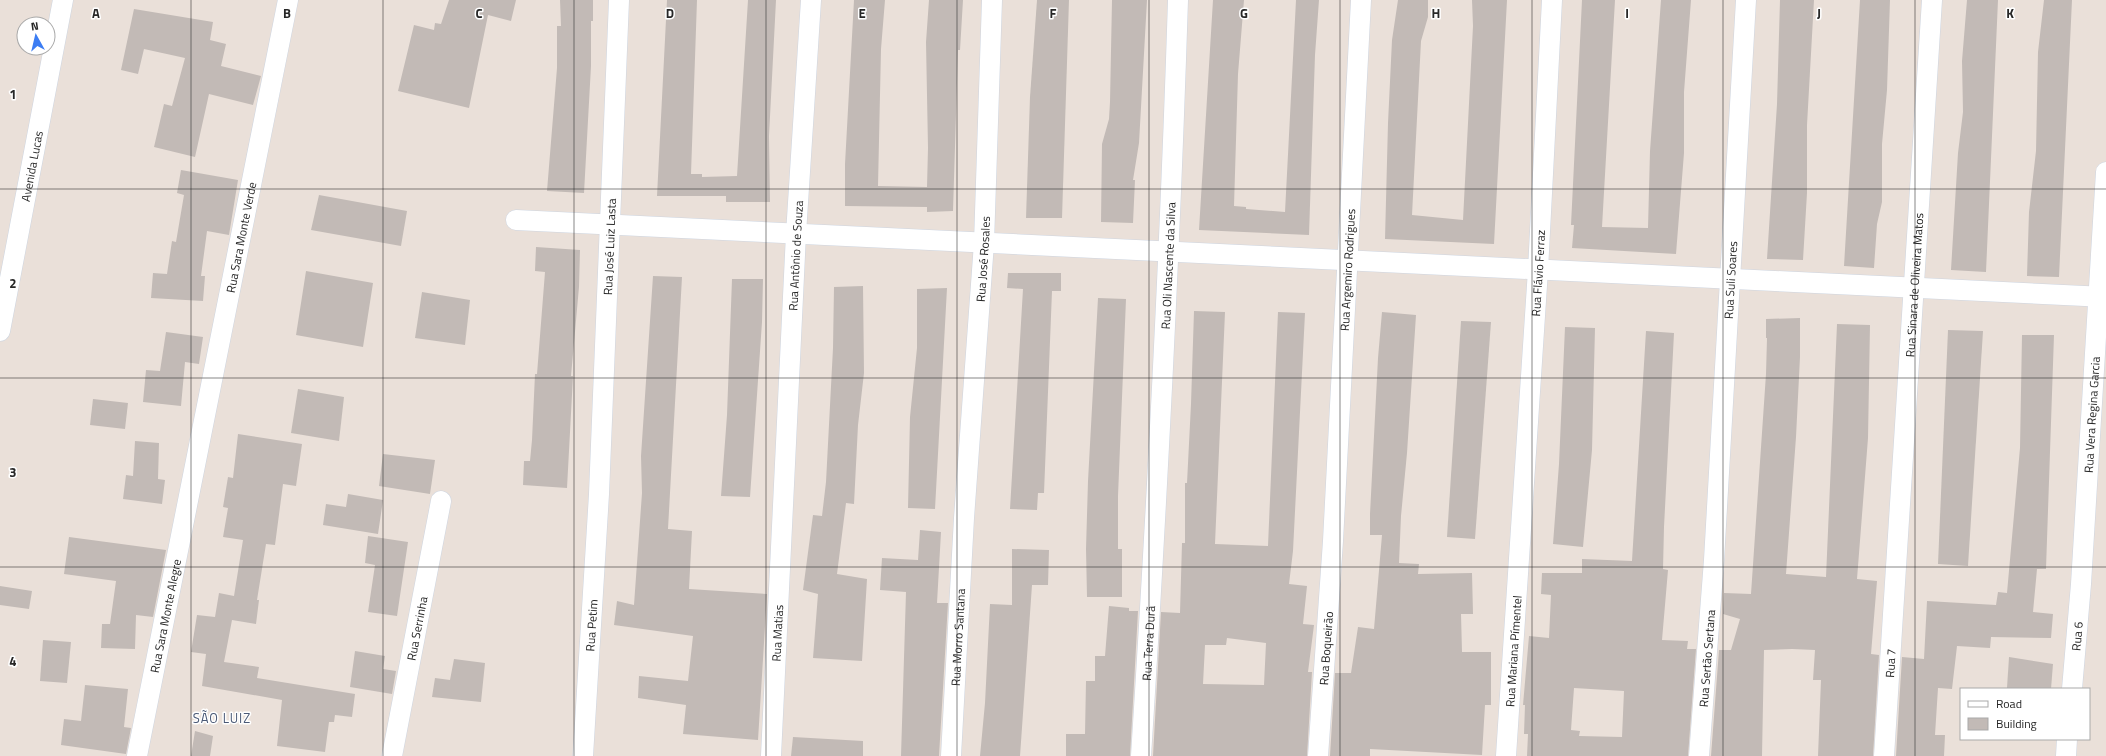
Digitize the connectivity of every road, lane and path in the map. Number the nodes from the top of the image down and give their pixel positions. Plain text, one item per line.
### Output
1 (63, 0) edge
2 (288, 0) edge
3 (620, 0) edge
4 (810, 0) edge
5 (992, 0) edge
6 (1178, 0) edge
7 (1361, 0) edge
8 (1552, 0) edge
9 (1746, 0) edge
10 (1932, 0) edge
11 (2106, 172) edge
12 (516, 220) dead end
13 (611, 224) junction
14 (796, 234) junction
15 (984, 243) junction
16 (1170, 252) junction
17 (1348, 259) junction
18 (1538, 270) junction
19 (1730, 279) junction
20 (1914, 288) junction
21 (2102, 297) edge
22 (0, 331) edge
23 (194, 475) joint
24 (599, 494) joint
25 (441, 500) dead end
26 (782, 511) joint
27 (964, 518) joint
28 (1155, 531) joint
29 (1333, 541) joint
30 (1520, 546) joint
31 (1714, 560) joint
32 (1896, 570) joint
33 (2081, 584) joint
34 (2072, 688) edge
35 (2067, 740) edge
36 (137, 756) edge
37 (392, 756) edge
38 (583, 756) edge
39 (771, 756) edge
40 (951, 756) edge
41 (1141, 756) edge
42 (1318, 756) edge
43 (1506, 756) edge
44 (1699, 756) edge
45 (1884, 756) edge
46 (2066, 756) edge

1 - 22 street, Avenida Lucas
2 - 23 street, Rua Sara Monte Verde
3 - 13 street, Rua José Luiz Lasta
4 - 14 street, Rua Antônio de Souza
5 - 15 street, Rua José Rosales
6 - 16 street, Rua Oli Nascente da Silva
7 - 17 street, Rua Argemiro Rodrigues
8 - 18 street, Rua Flávio Ferraz
9 - 19 street, Rua Suli Soares
10 - 20 street, Rua Sinara de Oliveira Matos
11 - 21 street, Rua Vera Regina Garcia
12 - 13 street
13 - 14 street
13 - 24 street, Rua José Luiz Lasta
14 - 15 street
14 - 26 street, Rua Antônio de Souza
15 - 16 street
15 - 27 street, Rua José Rosales
16 - 17 street
16 - 28 street, Rua Oli Nascente da Silva
17 - 18 street
17 - 29 street, Rua Argemiro Rodrigues
18 - 19 street
18 - 30 street, Rua Flávio Ferraz
19 - 20 street
19 - 31 street, Rua Suli Soares
20 - 21 street
20 - 32 street, Rua Sinara de Oliveira Matos
21 - 33 street, Rua Vera Regina Garcia
23 - 36 street, Rua Sara Monte Alegre
24 - 38 street, Rua Petim
25 - 37 street, Rua Serrinha
26 - 39 street, Rua Matias
27 - 40 street, Rua Morro Santana
28 - 41 street, Rua Terra Durã
29 - 42 street, Rua Boqueirão
30 - 43 street, Rua Mariana Pímentel
31 - 44 street, Rua Sertão Sertana
32 - 45 street, Rua 7
33 - 34 street, Rua 6
35 - 46 street

